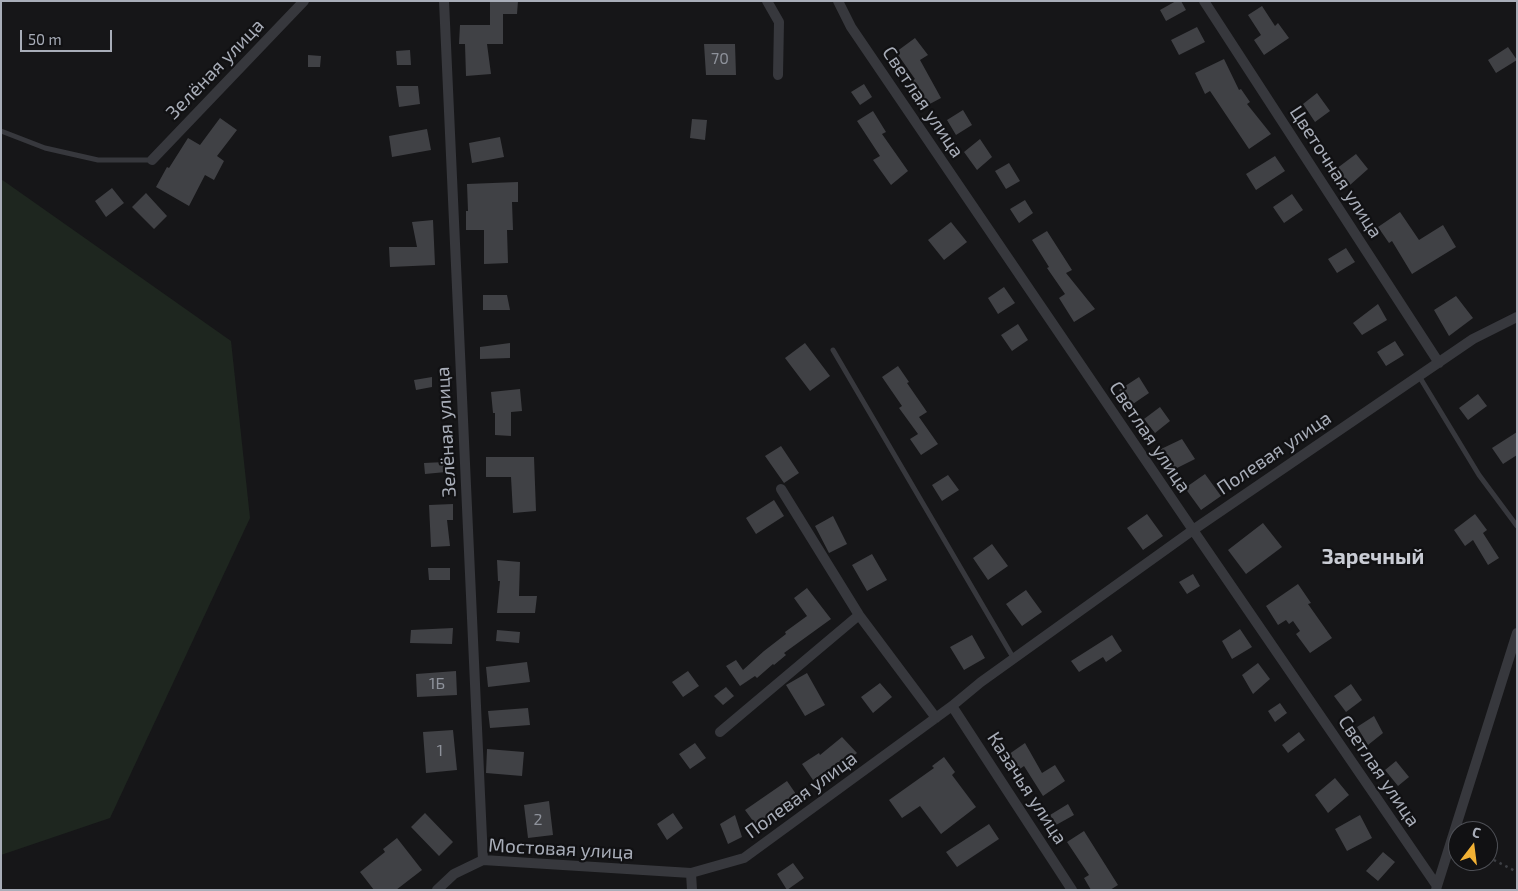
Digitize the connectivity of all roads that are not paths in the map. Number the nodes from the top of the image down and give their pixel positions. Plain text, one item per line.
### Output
1 (304, 1) edge
2 (444, 1) edge
3 (767, 1) edge
4 (838, 1) edge
5 (1204, 1) edge
6 (778, 76) dead end
7 (1, 131) edge
8 (152, 160) joint
9 (1517, 317) edge
10 (833, 350) dead end
11 (1439, 363) junction
12 (1419, 375) junction
13 (781, 489) dead end
14 (1517, 526) edge
15 (1192, 530) junction
16 (859, 615) junction
17 (1517, 633) edge
18 (1014, 659) junction
19 (952, 706) junction
20 (936, 718) junction
21 (720, 732) dead end
22 (483, 860) junction
23 (691, 873) junction
24 (1437, 888) edge
25 (437, 890) edge
26 (692, 890) edge
27 (1072, 890) edge

1 - 8 street, Зелёная улица
2 - 22 street, Зелёная улица
3 - 6 street
4 - 15 street, Светлая улица
5 - 11 street, Цветочная улица
7 - 8 lane
9 - 11 street, Полевая улица
10 - 18 lane
11 - 12 street, Полевая улица
12 - 14 lane
12 - 15 street, Полевая улица
13 - 16 street
15 - 18 street, Полевая улица
15 - 24 street, Светлая улица
16 - 20 street
16 - 21 street
17 - 24 street
18 - 19 street, Полевая улица
19 - 20 street, Полевая улица
19 - 27 street, Казачья улица
20 - 23 street, Полевая улица
22 - 23 street, Мостовая улица
22 - 25 street, Мостовая улица
23 - 26 street

